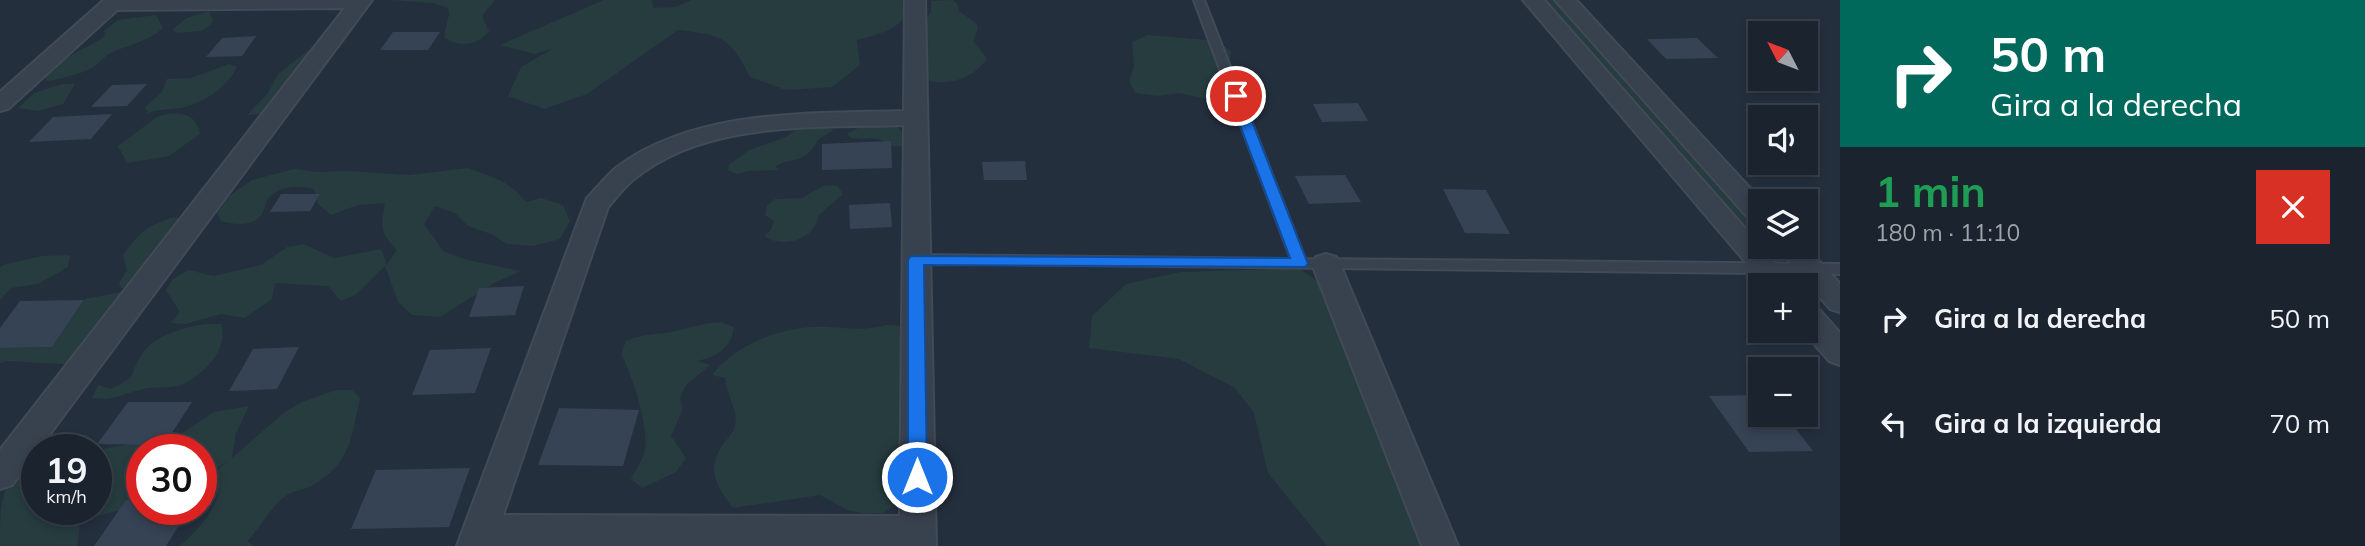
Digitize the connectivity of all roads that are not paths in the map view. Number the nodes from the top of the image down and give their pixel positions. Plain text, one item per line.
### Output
1 (915, 0) edge
2 (1199, 0) edge
3 (1533, 0) edge
4 (1564, 0) edge
5 (361, 1) edge
6 (114, 2) edge
7 (0, 104) edge
8 (915, 118) junction
9 (1748, 202) edge
10 (1801, 259) edge
11 (916, 260) junction
12 (1313, 264) junction
13 (1810, 269) junction
14 (1840, 269) edge
15 (1770, 273) edge
16 (1792, 273) edge
17 (1748, 276) edge
18 (1840, 302) edge
19 (1818, 328) edge
20 (1840, 354) edge
21 (0, 475) edge
22 (477, 539) edge
23 (918, 539) edge
24 (1440, 546) edge

1 - 8 street
2 - 12 lane
3 - 15 street
4 - 9 street
5 - 6 street
5 - 21 street
6 - 7 street
8 - 11 street
8 - 22 street
10 - 13 street
11 - 12 lane
11 - 23 street
12 - 17 lane
12 - 24 street
13 - 14 lane
13 - 16 lane
13 - 18 street
19 - 20 street
22 - 23 street

